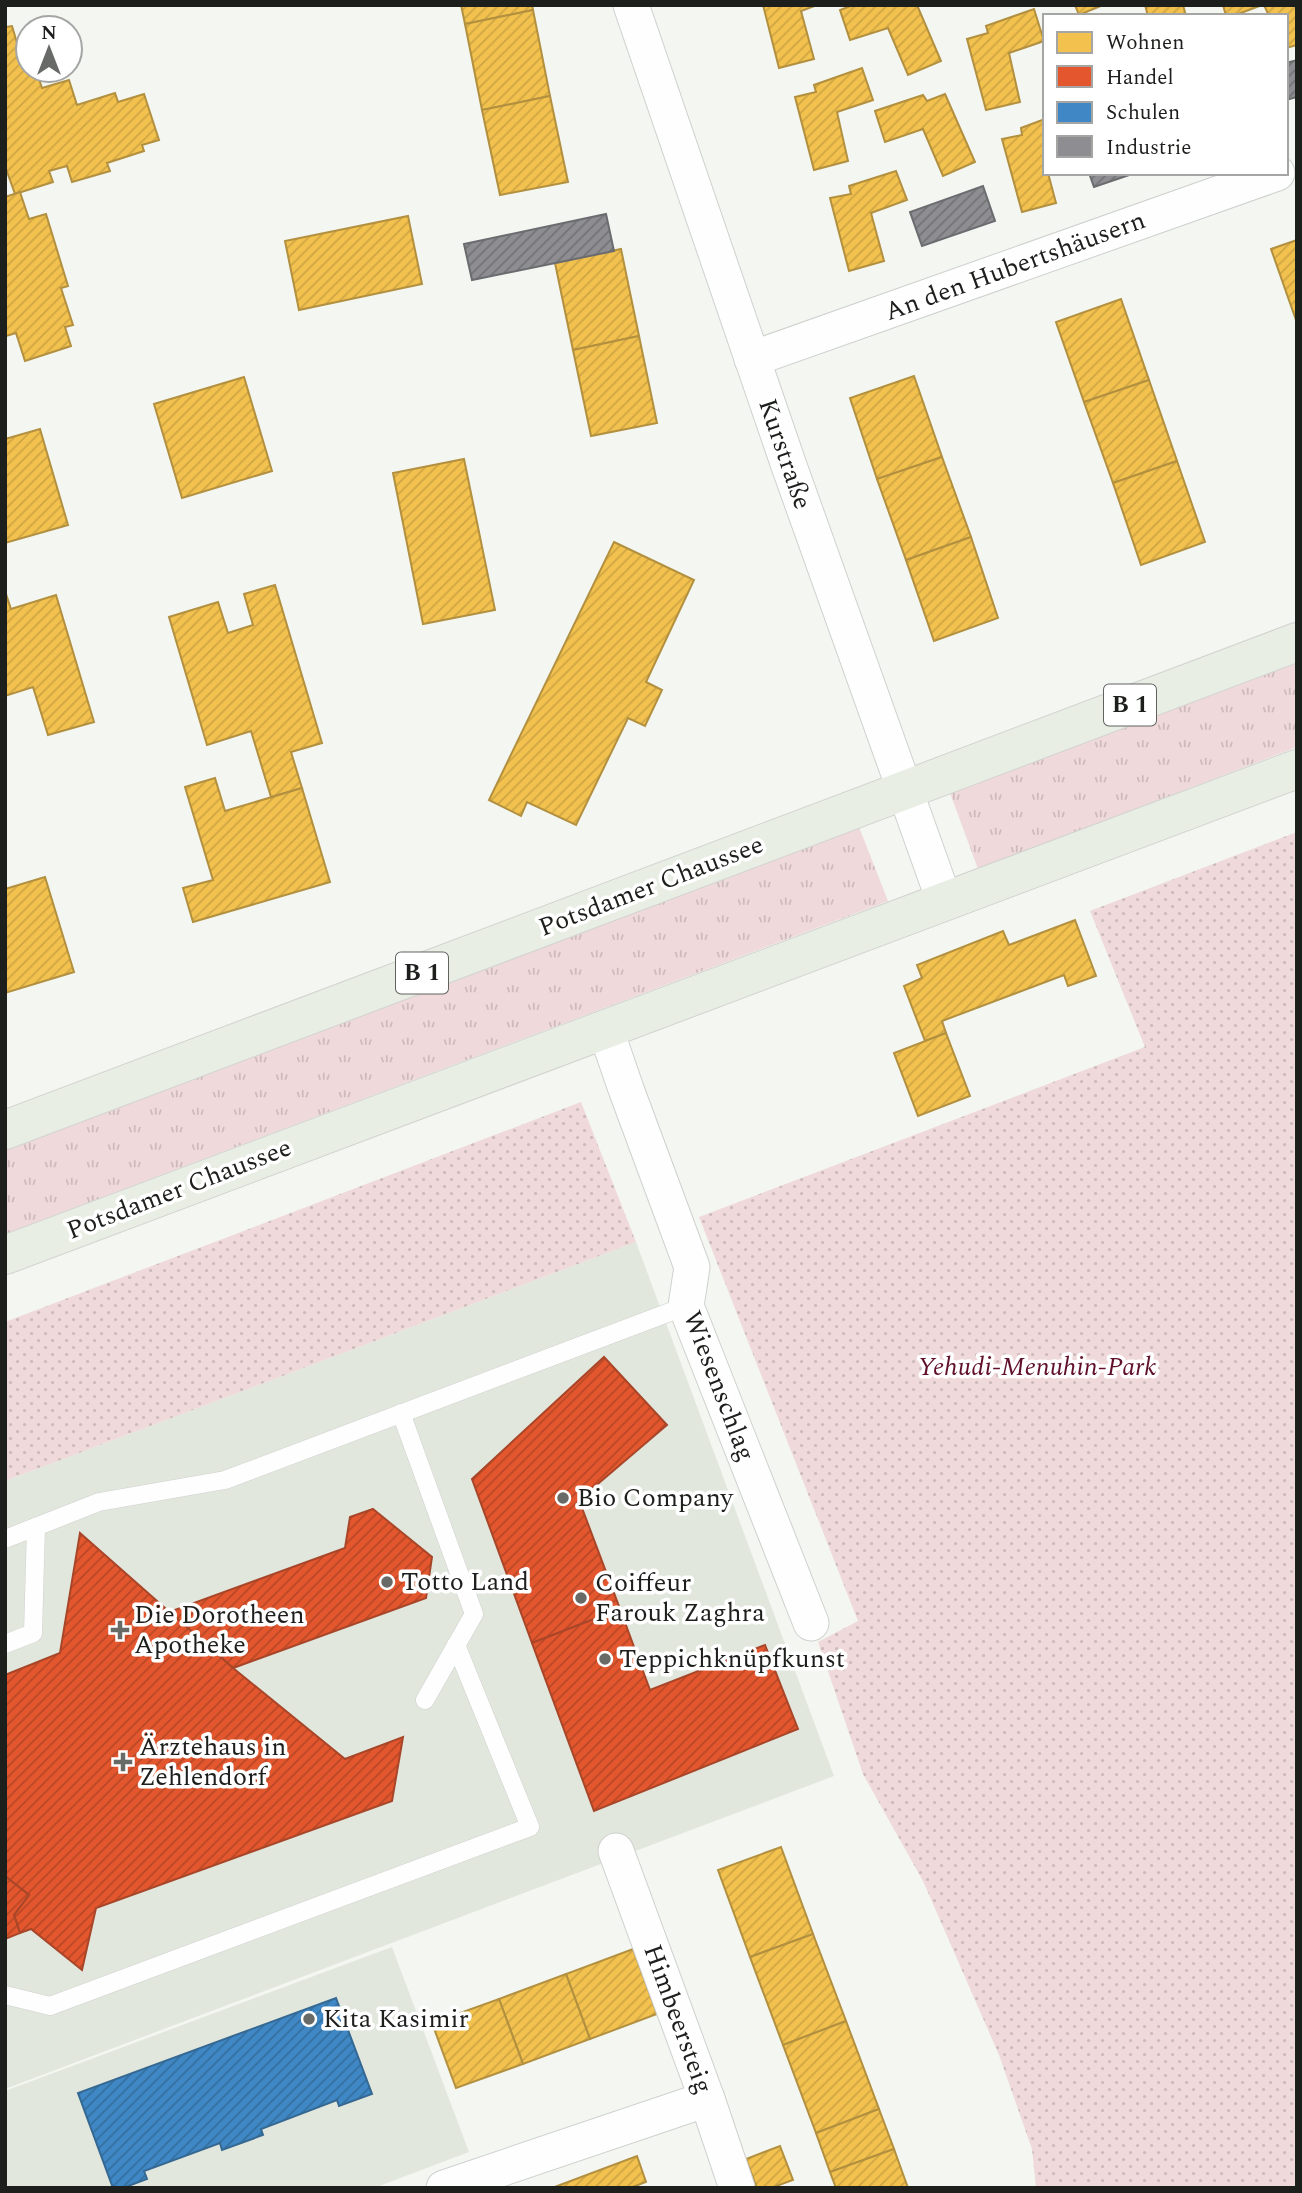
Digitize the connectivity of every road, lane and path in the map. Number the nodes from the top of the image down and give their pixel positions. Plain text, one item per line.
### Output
1 (631, 5) edge
2 (1271, 175) edge
3 (752, 359) junction
4 (1297, 642) edge
5 (1297, 769) edge
6 (904, 790) junction
7 (944, 900) junction
8 (606, 1028) junction
9 (5, 1130) edge
10 (5, 1255) edge
11 (686, 1306) junction
12 (401, 1413) junction
13 (36, 1527) junction
14 (5, 1539) edge
15 (811, 1623) dead end
16 (5, 1644) edge
17 (456, 1645) junction
18 (425, 1700) dead end
19 (615, 1851) dead end
20 (5, 1995) edge
21 (707, 2099) junction
22 (444, 2188) edge
23 (737, 2188) edge

1 - 3 street, Kurstraße
2 - 3 street, An den Hubertshäusern
3 - 6 street, Kurstraße
4 - 6 main road, Potsdamer Chaussee / B 1
5 - 7 main road, Potsdamer Chaussee
6 - 7 street, Kurstraße
6 - 9 main road, Potsdamer Chaussee / B 1
7 - 8 main road, Potsdamer Chaussee
8 - 10 main road, Potsdamer Chaussee
8 - 11 street, Wiesenschlag
11 - 12 lane
11 - 15 street, Wiesenschlag
12 - 13 lane
12 - 17 lane
13 - 14 lane
13 - 16 lane
17 - 18 lane
17 - 20 lane
19 - 21 street, Himbeersteig
21 - 22 street
21 - 23 street, Himbeersteig

